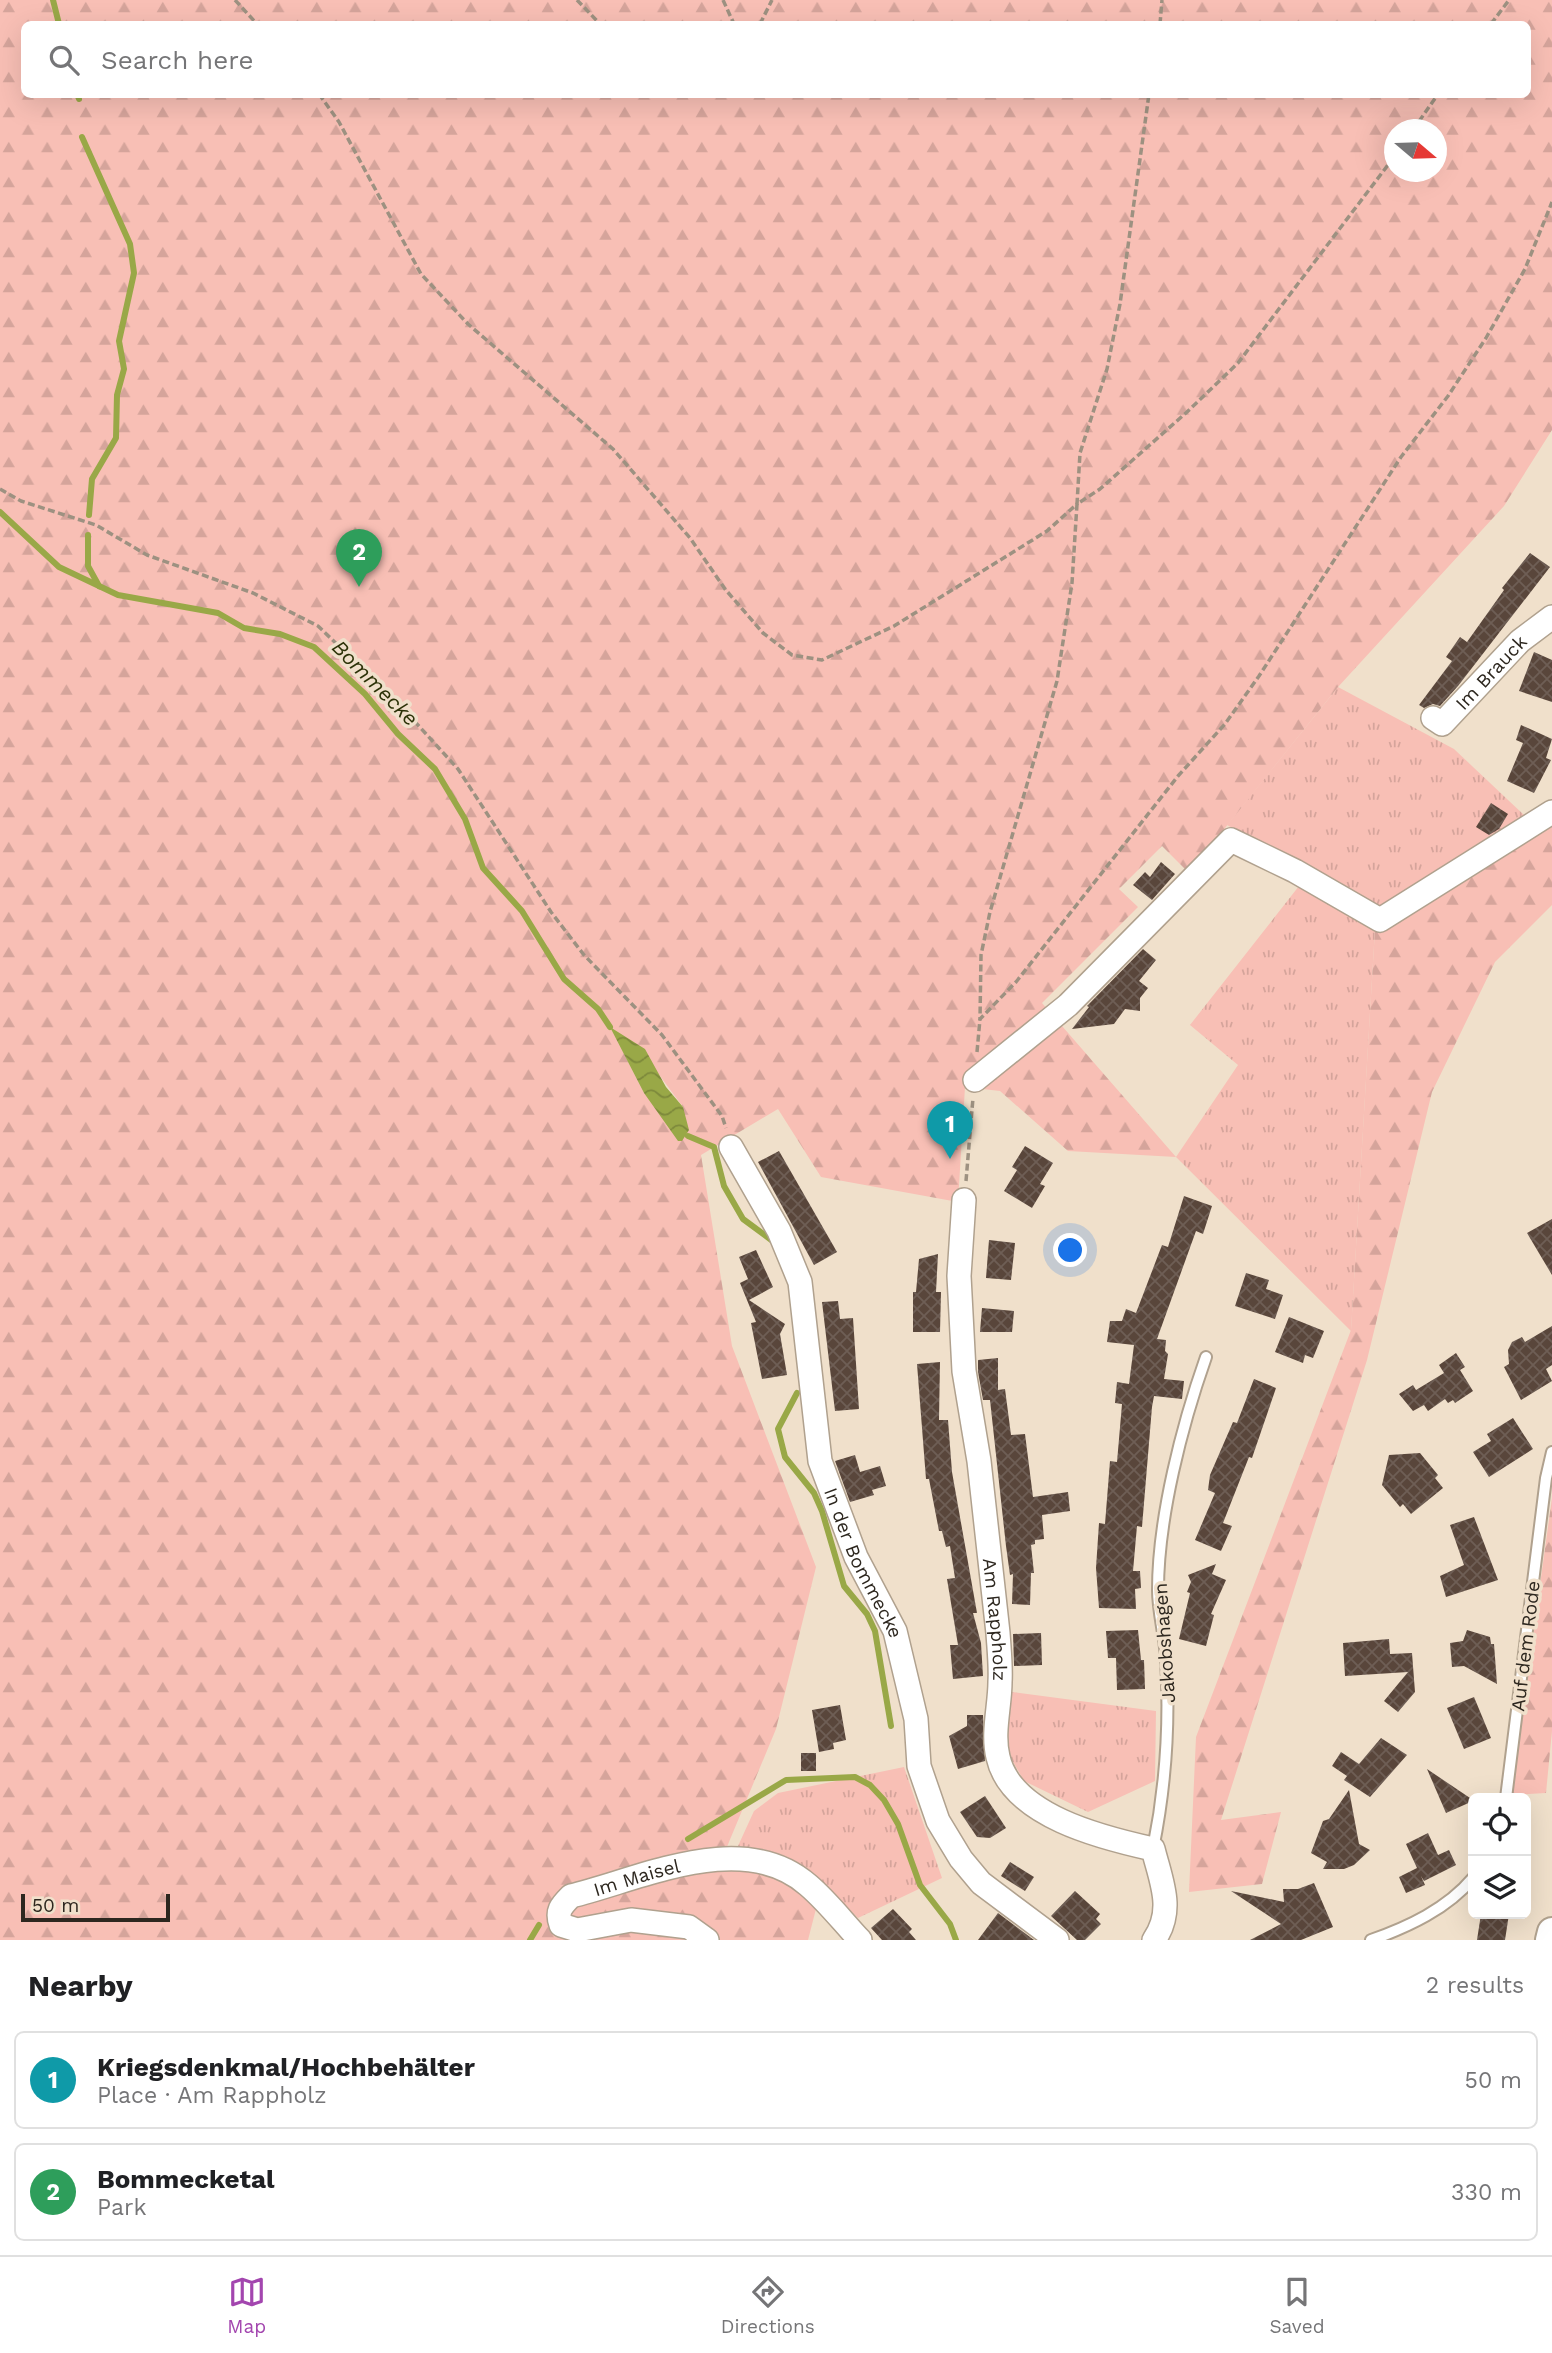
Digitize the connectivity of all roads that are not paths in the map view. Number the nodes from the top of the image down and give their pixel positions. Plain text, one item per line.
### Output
1 (1552, 617) edge
2 (1433, 718) dead end
3 (1552, 812) edge
4 (975, 1080) road end
5 (731, 1147) road end
6 (964, 1200) road end
7 (1206, 1357) dead end
8 (1552, 1452) edge
9 (1507, 1793) edge
10 (1153, 1849) junction
11 (1468, 1883) edge
12 (1552, 1932) edge
13 (707, 1940) edge
14 (860, 1940) edge
15 (1057, 1940) edge
16 (1154, 1940) edge
17 (1371, 1940) edge
18 (1550, 1940) edge

1 - 2 street, Im Brauck
3 - 4 street
5 - 15 street, In der Bommecke
6 - 10 street, Am Rappholz
7 - 10 lane, Jakobshagen
8 - 9 lane, Auf dem Rode
10 - 16 street
11 - 17 lane
12 - 18 street
13 - 14 street, Im Maisel

